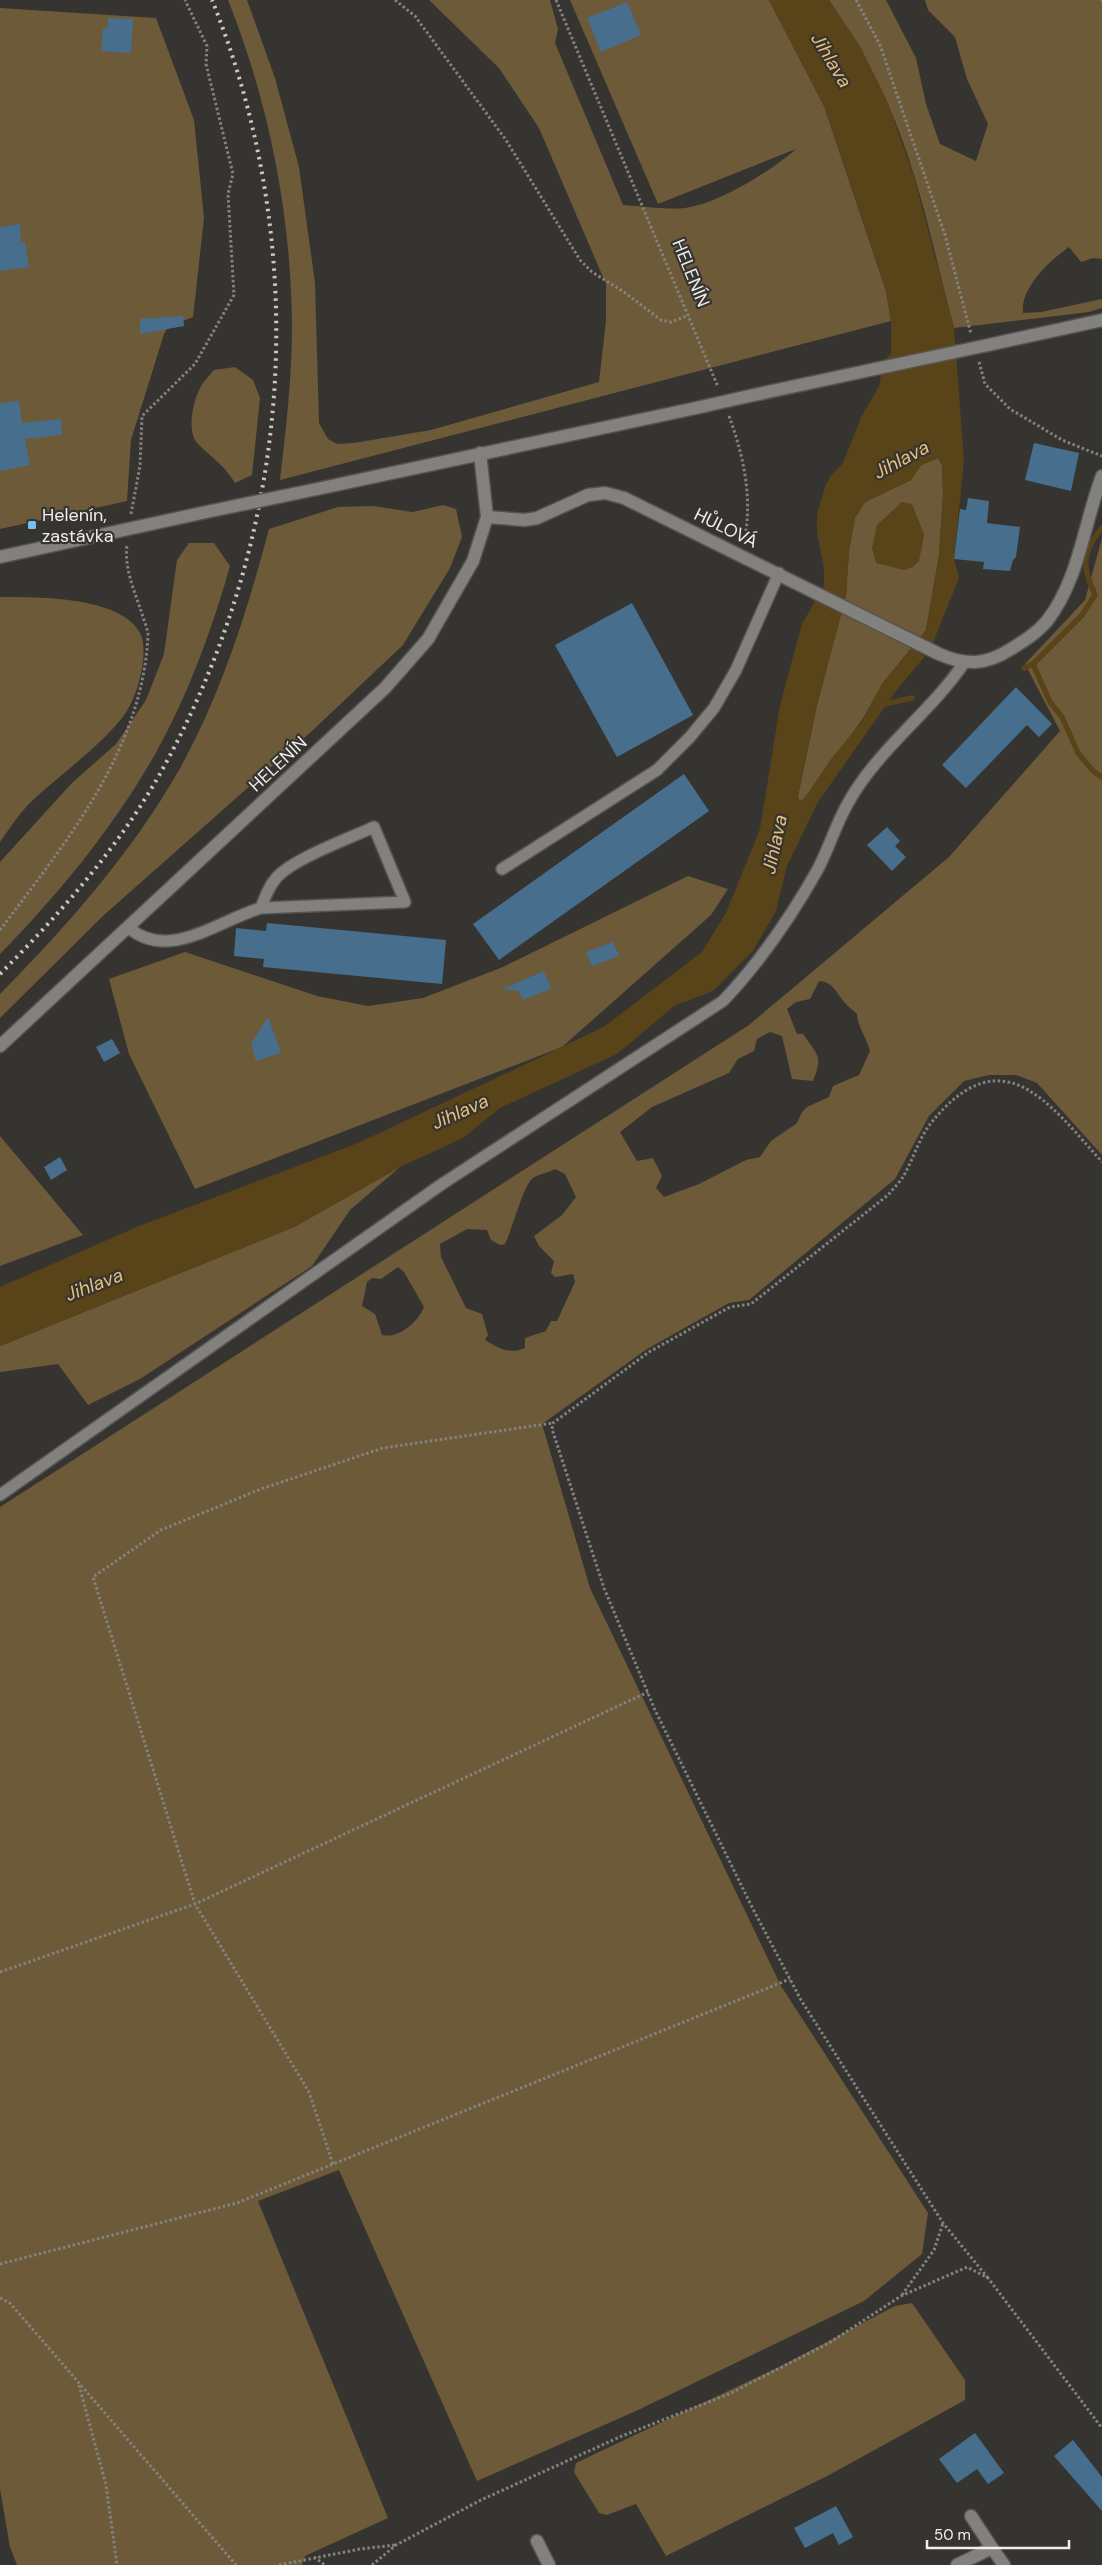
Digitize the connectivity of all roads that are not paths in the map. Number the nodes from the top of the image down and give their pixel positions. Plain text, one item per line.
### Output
1 (1102, 320) edge
2 (480, 453) junction
3 (1102, 476) edge
4 (487, 517) junction
5 (0, 557) edge
6 (779, 573) junction
7 (964, 662) junction
8 (502, 869) dead end
9 (261, 908) junction
10 (129, 928) junction
11 (0, 1046) edge
12 (0, 1495) edge
13 (971, 2516) dead end
14 (536, 2541) dead end
15 (992, 2548) junction
16 (549, 2565) edge
17 (958, 2565) edge
18 (1004, 2565) edge

1 - 2 street, bridge
2 - 4 street, HELENÍN
2 - 5 street, bridge
3 - 7 street
4 - 6 street, HŮLOVÁ
4 - 10 street, HELENÍN
6 - 7 street, HŮLOVÁ
6 - 8 lane
7 - 12 lane
9 - 9 lane
9 - 10 lane
10 - 11 street, HELENÍN
13 - 15 street
14 - 16 street
15 - 17 street
15 - 18 street

